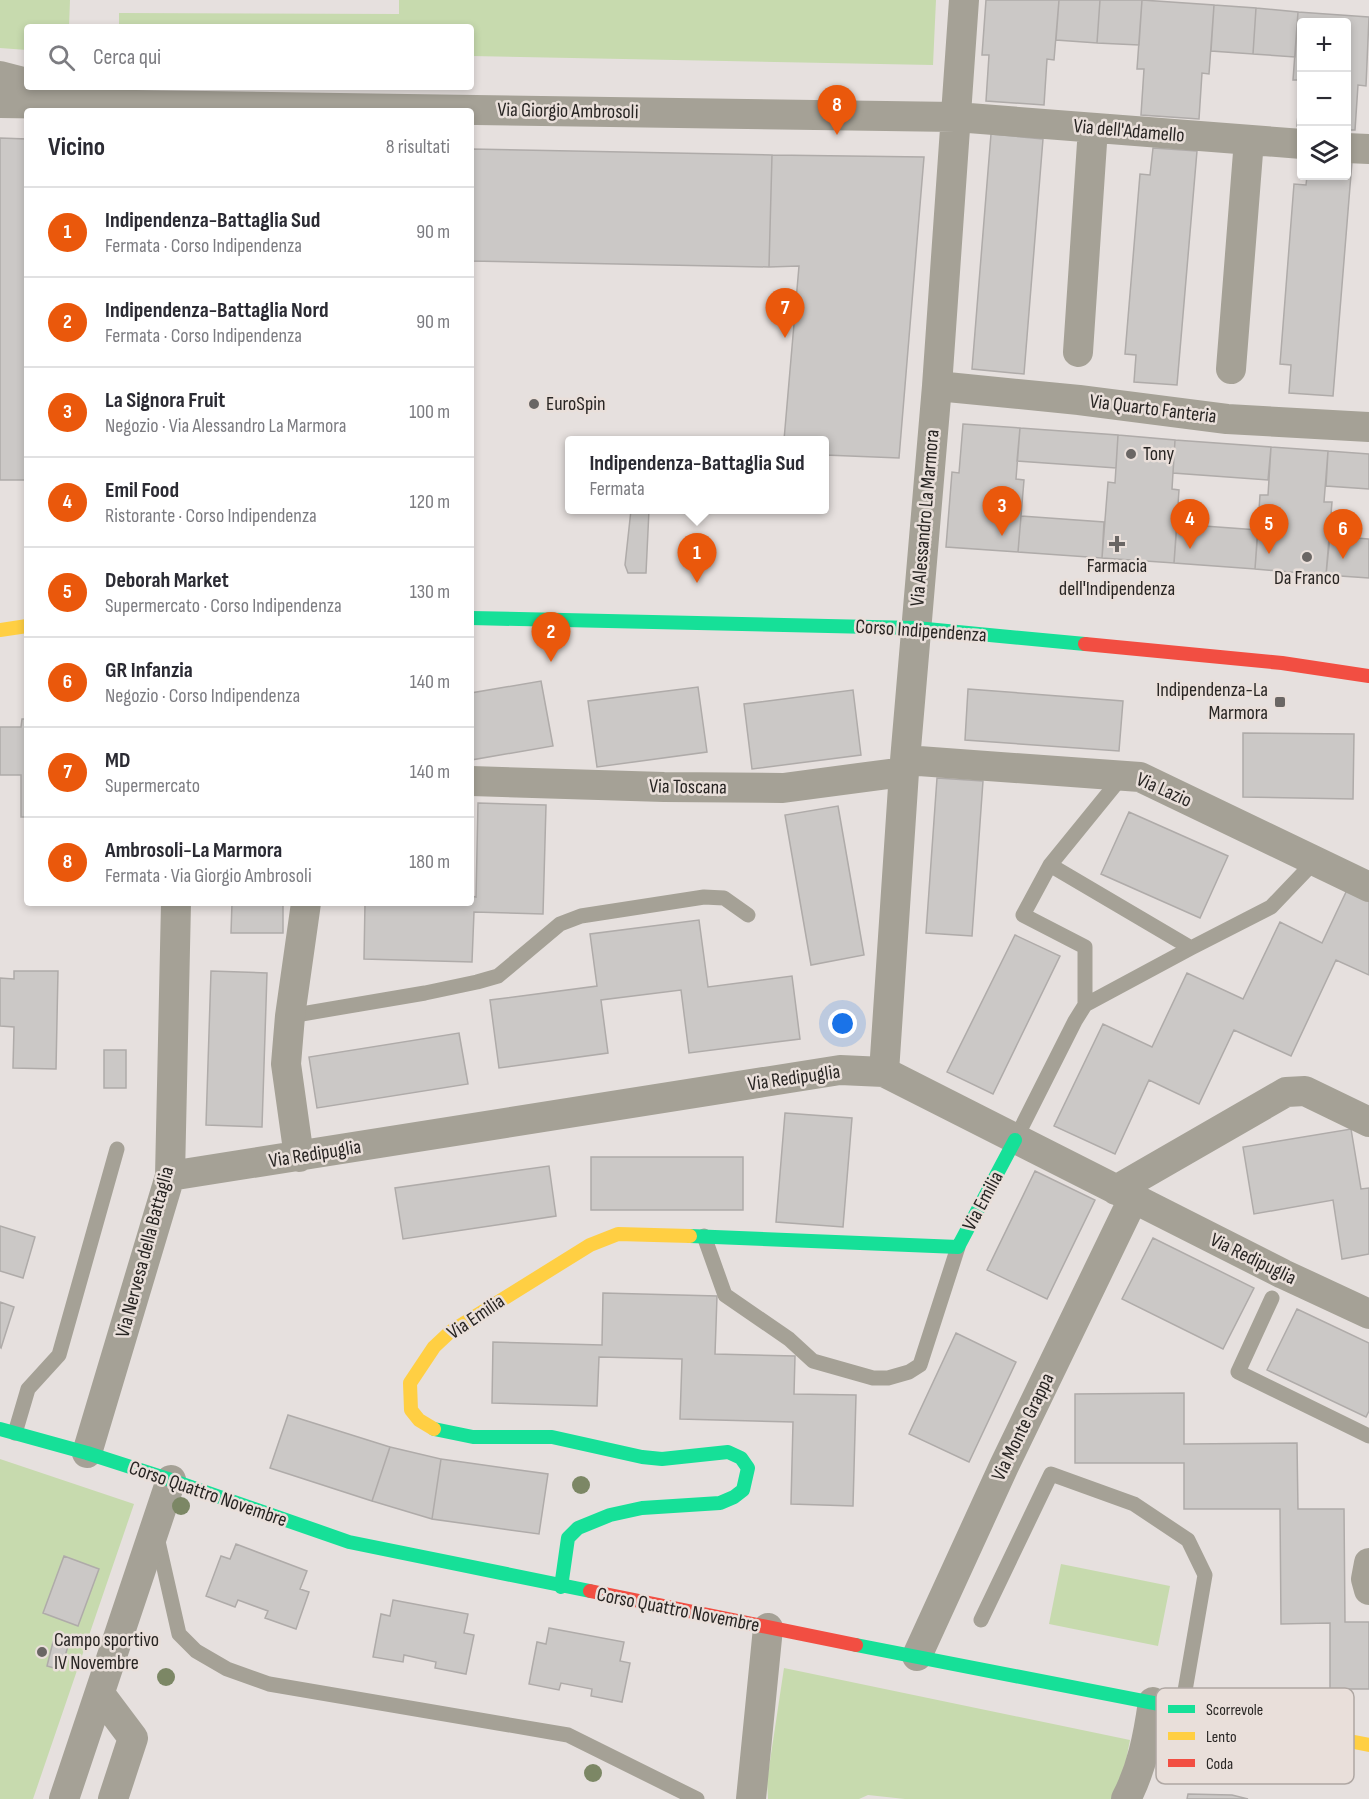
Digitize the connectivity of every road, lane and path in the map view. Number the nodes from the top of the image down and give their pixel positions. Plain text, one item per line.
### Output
1 (964, 0) edge
2 (0, 76) edge
3 (24, 82) edge
4 (52, 90) edge
5 (0, 103) edge
6 (103, 103) junction
7 (408, 108) edge
8 (474, 109) edge
9 (956, 117) junction
10 (1093, 128) junction
11 (1249, 140) junction
12 (1297, 144) edge
13 (1351, 148) edge
14 (1369, 149) edge
15 (1078, 352) dead end
16 (1231, 369) dead end
17 (937, 386) junction
18 (1369, 427) edge
19 (474, 618) edge
20 (24, 626) edge
21 (916, 628) junction
22 (0, 630) edge
23 (1369, 676) edge
24 (905, 766) junction
25 (1124, 774) junction
26 (474, 781) edge
27 (1314, 862) junction
28 (1050, 865) junction
29 (1369, 887) edge
30 (176, 906) edge
31 (306, 906) edge
32 (748, 915) dead end
33 (1191, 948) junction
34 (1085, 1005) junction
35 (290, 1016) junction
36 (884, 1072) junction
37 (1369, 1122) edge
38 (1015, 1140) junction
39 (117, 1149) dead end
40 (300, 1157) junction
41 (170, 1176) junction
42 (1125, 1195) junction
43 (704, 1236) junction
44 (958, 1247) junction
45 (1272, 1298) dead end
46 (1369, 1314) edge
47 (7, 1431) edge
48 (1369, 1436) edge
49 (87, 1453) junction
50 (171, 1480) junction
51 (155, 1528) junction
52 (1369, 1563) edge
53 (561, 1587) junction
54 (1369, 1590) edge
55 (981, 1620) dead end
56 (768, 1628) junction
57 (917, 1656) junction
58 (1185, 1688) edge
59 (100, 1694) junction
60 (1153, 1702) junction
61 (1156, 1703) edge
62 (1354, 1742) edge
63 (1369, 1745) edge
64 (64, 1799) edge
65 (113, 1799) edge
66 (697, 1799) edge
67 (751, 1799) edge
68 (1126, 1799) edge

1 - 9 street, Via Alessandro La Marmora
2 - 3 street
4 - 6 street
5 - 6 street, Via Giorgio Ambrosoli
6 - 7 street, Via Giorgio Ambrosoli
8 - 9 street, Via Giorgio Ambrosoli
9 - 10 street, Via dell'Adamello
9 - 17 street, Via Alessandro La Marmora
10 - 11 street, Via dell'Adamello
10 - 15 street
11 - 12 street, Via dell'Adamello
11 - 16 street
13 - 14 street
17 - 18 street, Via Quarto Fanteria
17 - 21 street, Via Alessandro La Marmora
19 - 21 street, Corso Indipendenza
20 - 22 street
21 - 23 street, Corso Indipendenza
21 - 24 street, Via Alessandro La Marmora
24 - 25 street, Via Lazio
24 - 26 street, Via Toscana
24 - 36 street, Via Alessandro La Marmora
25 - 27 street, Via Lazio
25 - 28 lane
27 - 29 street, Via Lazio
27 - 33 lane
28 - 33 lane
28 - 34 lane
30 - 41 street, Via Nervesa della Battaglia
31 - 35 street
32 - 35 lane
33 - 34 lane
34 - 38 lane
35 - 40 street
36 - 38 street, Via Redipuglia
36 - 40 street, Via Redipuglia
37 - 42 street
38 - 42 street, Via Redipuglia
38 - 44 street, Via Emilia
39 - 47 lane
40 - 41 street, Via Redipuglia
41 - 49 street, Via Nervesa della Battaglia
42 - 46 street, Via Redipuglia
42 - 57 street, Via Monte Grappa
43 - 44 street, Via Emilia
43 - 44 lane
43 - 53 street, Via Emilia
45 - 48 lane
47 - 49 street, Corso Quattro Novembre
49 - 50 street, Corso Quattro Novembre
50 - 51 street
50 - 53 street, Corso Quattro Novembre
51 - 59 street
51 - 66 lane
52 - 54 street
53 - 56 street, Corso Quattro Novembre
55 - 58 lane
56 - 57 street, Corso Quattro Novembre
56 - 67 street
57 - 60 street, Corso Quattro Novembre
59 - 64 street
59 - 65 street
60 - 61 street, Corso Quattro Novembre
60 - 68 street
62 - 63 street, Corso Quattro Novembre

